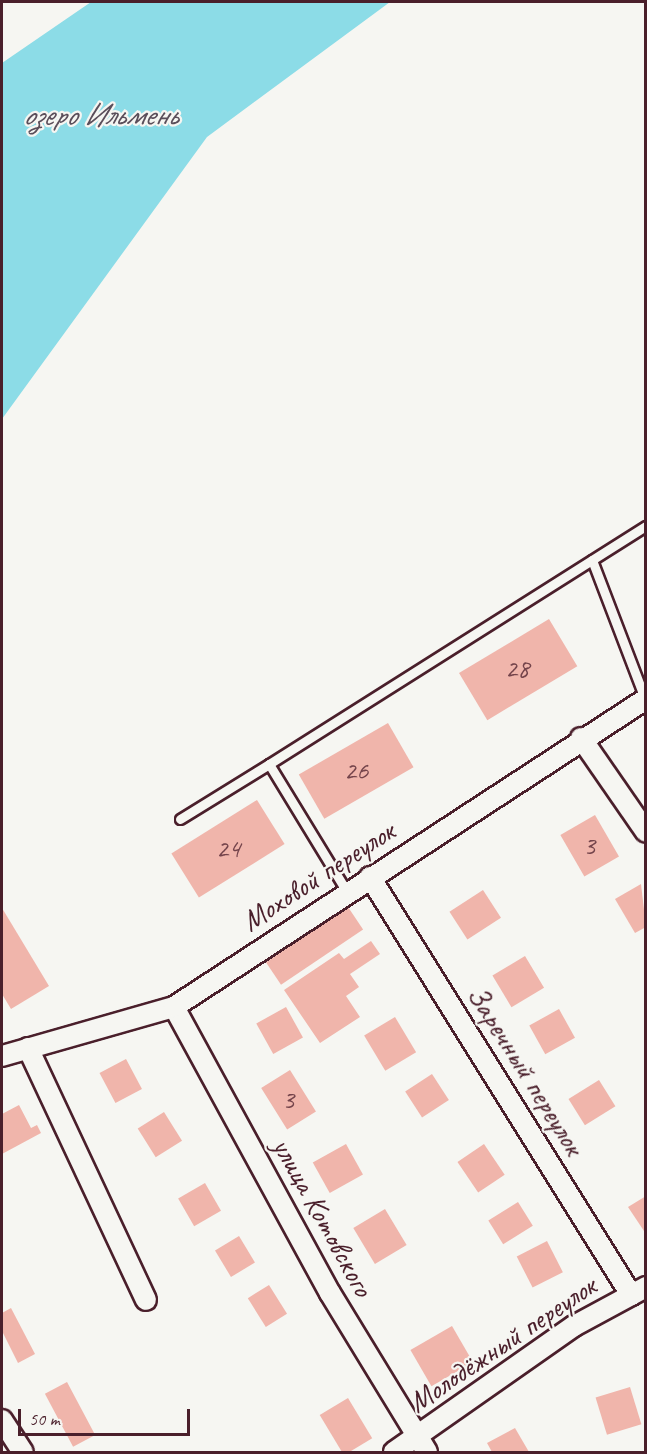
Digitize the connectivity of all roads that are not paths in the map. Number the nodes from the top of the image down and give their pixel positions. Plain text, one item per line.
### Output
1 (645, 526) edge
2 (591, 560) junction
3 (645, 699) edge
4 (581, 738) junction
5 (269, 764) junction
6 (180, 819) dead end
7 (645, 832) edge
8 (370, 877) junction
9 (347, 892) junction
10 (174, 1006) junction
11 (28, 1048) junction
12 (2, 1056) edge
13 (638, 1291) edge
14 (146, 1300) dead end
15 (2, 1420) edge
16 (423, 1445) edge
17 (23, 1452) edge
18 (394, 1452) edge

1 - 2 lane
2 - 3 lane
2 - 5 lane
3 - 4 street, Моховой переулок
4 - 7 street
4 - 8 street, Моховой переулок
5 - 6 lane
5 - 9 lane
8 - 9 street, Моховой переулок
8 - 13 street, Заречный переулок
9 - 10 street, Моховой переулок
10 - 11 street, Моховой переулок
10 - 16 street, улица Котовского
11 - 12 street, Моховой переулок
11 - 14 street
13 - 16 street, Молодёжный переулок
15 - 17 street
16 - 18 street, Молодёжный переулок

